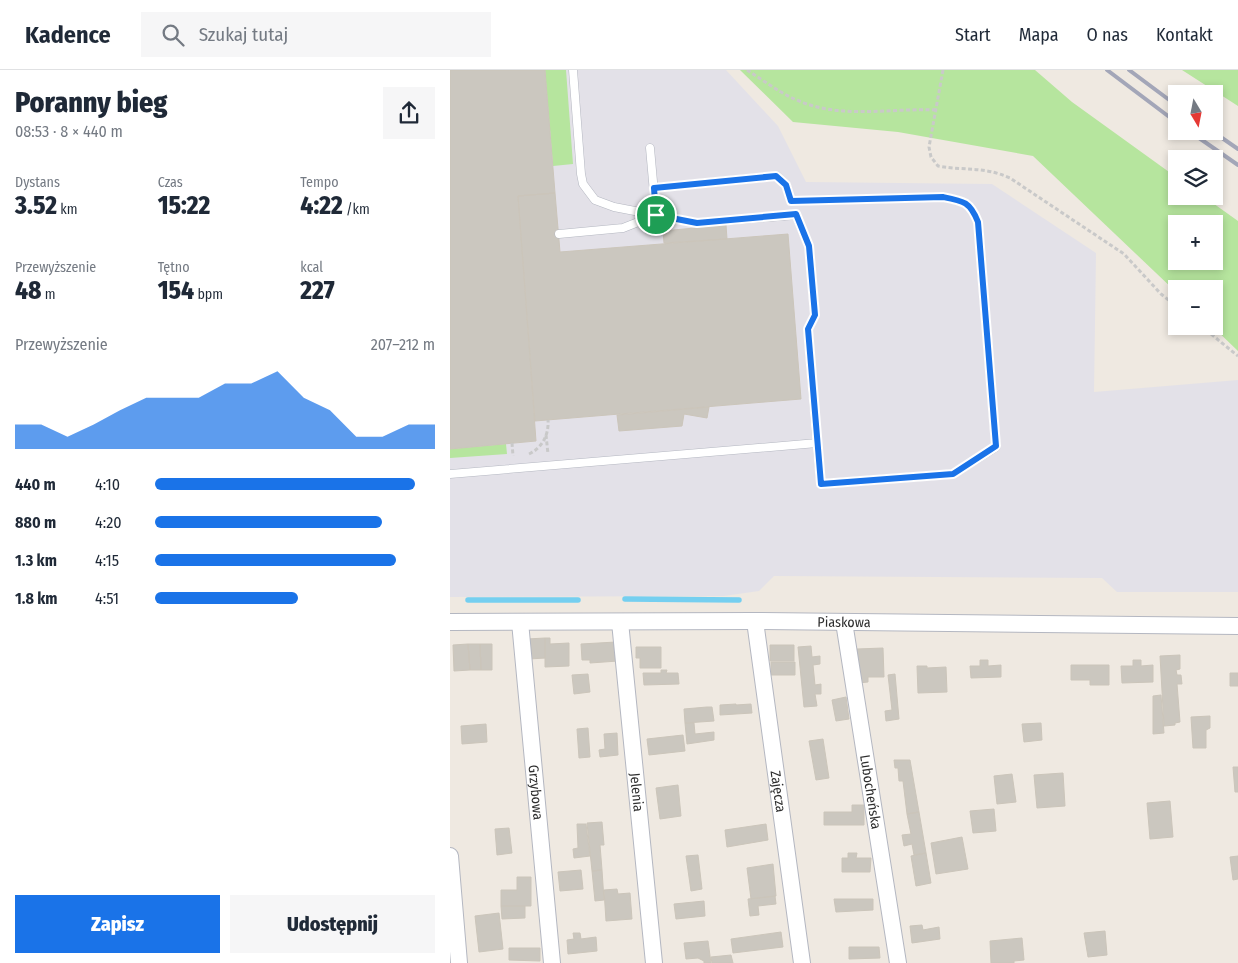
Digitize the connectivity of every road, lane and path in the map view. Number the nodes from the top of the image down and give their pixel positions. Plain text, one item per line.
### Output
1 (573, 70) edge
2 (747, 70) edge
3 (943, 70) edge
4 (936, 110) junction
5 (650, 148) dead end
6 (654, 188) junction
7 (791, 201) junction
8 (796, 214) junction
9 (656, 215) junction
10 (559, 234) dead end
11 (1168, 300) edge
12 (1212, 335) edge
13 (1238, 356) edge
14 (548, 420) dead end
15 (512, 443) dead end
16 (817, 443) junction
17 (520, 456) dead end
18 (526, 456) dead end
19 (514, 457) junction
20 (504, 458) dead end
21 (450, 474) edge
22 (755, 621) junction
23 (450, 622) edge
24 (520, 622) junction
25 (620, 622) junction
26 (844, 622) junction
27 (1238, 626) edge
28 (450, 856) edge
29 (459, 963) edge
30 (552, 963) edge
31 (654, 963) edge
32 (802, 963) edge
33 (898, 963) edge

1 - 9 lane
2 - 4 path
3 - 4 path
4 - 11 path
5 - 6 lane
6 - 7 lane
6 - 9 lane
7 - 8 lane
7 - 16 lane
8 - 9 lane
8 - 16 lane
9 - 10 lane
12 - 13 path
14 - 18 path
15 - 19 path
16 - 21 lane
17 - 19 path
19 - 20 path
22 - 25 street, Piaskowa
22 - 26 street, Piaskowa
22 - 32 street, Zajęcza
23 - 24 street, Piaskowa
24 - 25 street, Piaskowa
24 - 30 street, Grzybowa
25 - 31 street, Jelenia
26 - 27 street, Piaskowa
26 - 33 street, Lubocheńska
28 - 29 street

